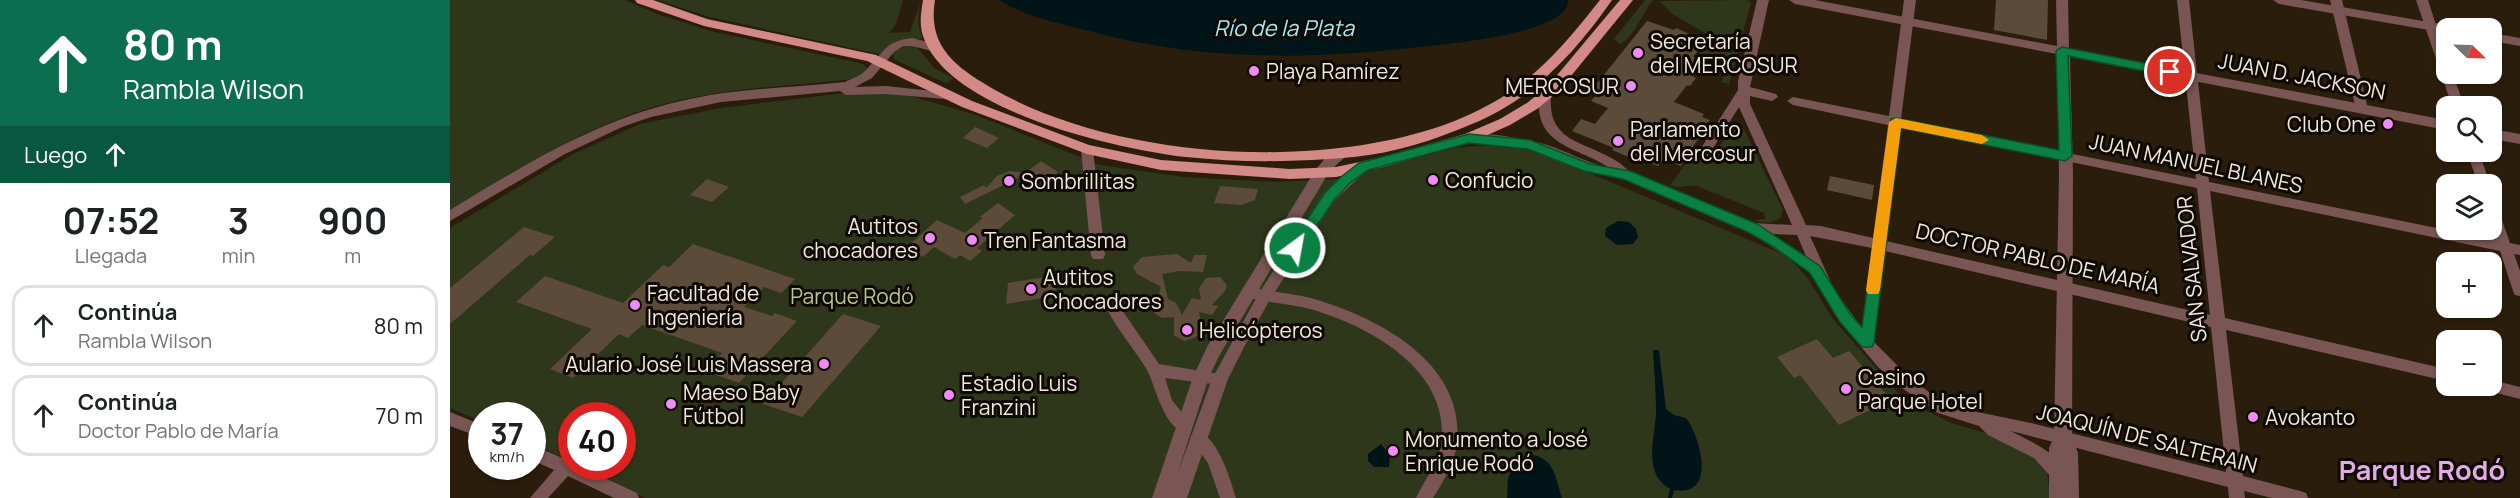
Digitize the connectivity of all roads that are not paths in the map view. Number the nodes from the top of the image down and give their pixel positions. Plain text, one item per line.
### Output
1 (641, 0) edge
2 (929, 0) edge
3 (1606, 0) edge
4 (1627, 0) edge
5 (1763, 0) edge
6 (1795, 0) edge
7 (1910, 0) edge
8 (2062, 0) edge
9 (2183, 0) edge
10 (2279, 0) edge
11 (2422, 0) edge
12 (2337, 5) edge
13 (1907, 21) junction
14 (2432, 26) junction
15 (2436, 27) edge
16 (2436, 39) edge
17 (2502, 39) edge
18 (2520, 42) edge
19 (936, 48) junction
20 (2062, 51) junction
21 (880, 62) junction
22 (2191, 76) junction
23 (1744, 90) junction
24 (951, 97) junction
25 (1545, 97) junction
26 (1772, 97) dead end
27 (1793, 101) dead end
28 (2362, 109) junction
29 (1896, 122) junction
30 (2436, 123) edge
31 (2502, 136) edge
32 (1469, 138) junction
33 (2520, 139) edge
34 (1572, 144) junction
35 (1087, 149) junction
36 (1344, 153) junction
37 (1704, 153) dead end
38 (1560, 156) junction
39 (2065, 156) junction
40 (1364, 166) junction
41 (1321, 173) junction
42 (1625, 175) junction
43 (2203, 184) junction
44 (450, 216) edge
45 (450, 224) edge
46 (1752, 228) junction
47 (1800, 228) junction
48 (2502, 240) edge
49 (1878, 244) junction
50 (2504, 246) junction
51 (2520, 250) edge
52 (1098, 255) dead end
53 (1815, 269) junction
54 (2064, 285) junction
55 (2520, 291) edge
56 (1248, 292) junction
57 (1264, 297) junction
58 (1115, 311) dead end
59 (2218, 321) junction
60 (1867, 342) junction
61 (1155, 369) junction
62 (2436, 373) edge
63 (1201, 377) junction
64 (1220, 380) junction
65 (2502, 389) edge
66 (2520, 393) edge
67 (450, 419) edge
68 (1984, 422) junction
69 (1184, 425) junction
70 (468, 426) edge
71 (1198, 438) junction
72 (2063, 438) junction
73 (2058, 472) junction
74 (558, 477) edge
75 (594, 480) edge
76 (2236, 490) edge
77 (538, 498) edge
78 (631, 498) edge
79 (1161, 498) edge
80 (1178, 498) edge
81 (1228, 498) edge
82 (1424, 498) edge
83 (2058, 498) edge
84 (2070, 498) edge
85 (2300, 498) edge

1 - 21 main road
2 - 19 main road
3 - 36 main road
4 - 25 main road
5 - 23 street
6 - 13 street, JUAN D. JACKSON
7 - 13 street
8 - 20 street
9 - 22 street, SAN SALVADOR
10 - 12 street
11 - 14 street
12 - 14 street
12 - 28 street
13 - 20 street, JUAN D. JACKSON
13 - 29 street
14 - 15 street
14 - 16 street
17 - 18 street
19 - 21 street
19 - 36 main road
20 - 22 street, JUAN D. JACKSON
20 - 39 street
21 - 24 main road
21 - 44 street
22 - 28 street, JUAN D. JACKSON
22 - 43 street, SAN SALVADOR
23 - 26 street
23 - 37 street
23 - 47 street
24 - 35 main road
24 - 45 street
25 - 32 main road
25 - 34 street, DOCTOR PABLO DE MARÍA
27 - 29 street, JUAN MANUEL BLANES
28 - 30 street, JUAN D. JACKSON
29 - 39 street, JUAN MANUEL BLANES
29 - 49 street
31 - 33 street
32 - 38 street, DOCTOR PABLO DE MARÍA
32 - 40 main road
34 - 38 street
34 - 42 street, DOCTOR PABLO DE MARÍA
35 - 41 main road
35 - 52 street
36 - 41 street
38 - 42 street, DOCTOR PABLO DE MARÍA
39 - 43 street, JUAN MANUEL BLANES
39 - 54 street
40 - 41 main road
40 - 57 street
41 - 56 street
42 - 46 street, DOCTOR PABLO DE MARÍA
43 - 50 street, JUAN MANUEL BLANES
43 - 59 street, SAN SALVADOR
46 - 47 street, DOCTOR PABLO DE MARÍA
46 - 53 street
47 - 49 street, DOCTOR PABLO DE MARÍA
47 - 53 street
48 - 50 street
49 - 54 street, DOCTOR PABLO DE MARÍA
49 - 60 street
50 - 51 street, JUAN MANUEL BLANES
50 - 55 street
53 - 60 street, JOAQUÍN DE SALTERAIN
54 - 59 street, DOCTOR PABLO DE MARÍA
54 - 72 street
56 - 57 street
56 - 63 street
57 - 64 street
57 - 82 street
58 - 61 street
59 - 62 street, DOCTOR PABLO DE MARÍA
59 - 76 street, SAN SALVADOR
60 - 68 street, JOAQUÍN DE SALTERAIN
61 - 63 street
61 - 69 street
63 - 64 street
63 - 69 street
64 - 71 street
65 - 66 street
67 - 70 street
68 - 72 street, JOAQUÍN DE SALTERAIN
68 - 73 street, JOAQUÍN DE SALTERAIN
69 - 79 street
71 - 80 street
71 - 81 street
72 - 73 street
72 - 76 street, JOAQUÍN DE SALTERAIN
72 - 84 street
73 - 83 street
74 - 77 street
75 - 78 street
76 - 85 street, JOAQUÍN DE SALTERAIN

